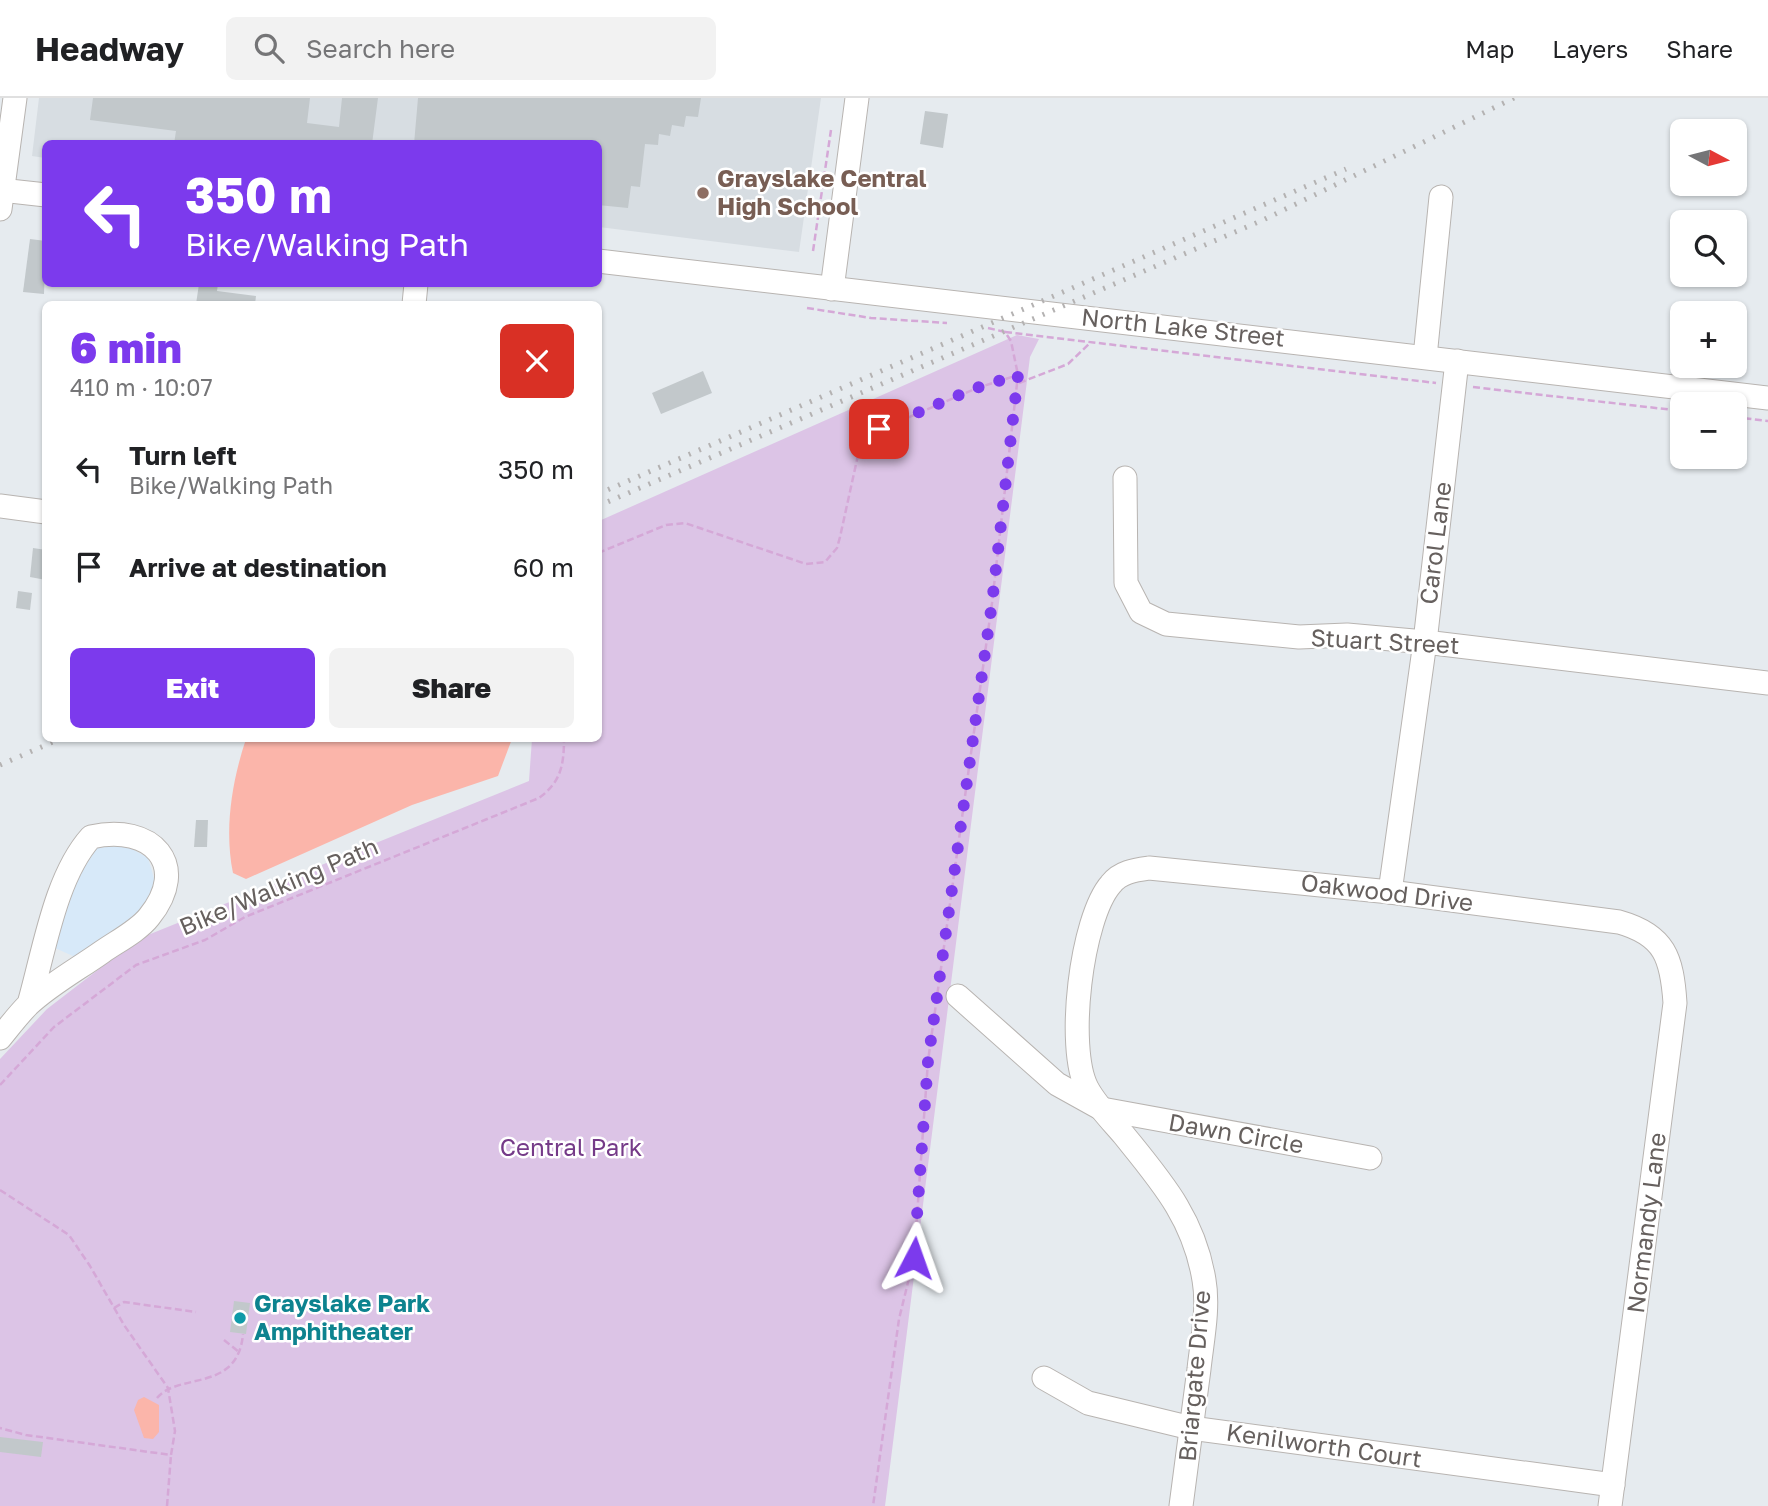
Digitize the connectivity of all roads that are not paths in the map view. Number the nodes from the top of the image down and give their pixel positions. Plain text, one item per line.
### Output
1 (15, 98) edge
2 (857, 98) edge
3 (42, 195) edge
4 (1, 197) edge
5 (1441, 197) dead end
6 (602, 261) edge
7 (832, 289) junction
8 (1425, 357) junction
9 (1457, 361) junction
10 (1768, 398) edge
11 (1125, 478) dead end
12 (0, 506) edge
13 (42, 511) edge
14 (1425, 642) junction
15 (1768, 683) edge
16 (1112, 882) joint
17 (1390, 892) junction
18 (1659, 944) joint
19 (958, 996) dead end
20 (29, 1004) junction
21 (0, 1038) edge
22 (1102, 1109) junction
23 (1370, 1158) dead end
24 (1044, 1378) dead end
25 (1191, 1428) junction
26 (1612, 1496) edge
27 (1181, 1506) edge

1 - 4 street
2 - 7 street
3 - 4 street
5 - 8 street
6 - 7 street, North Lake Street
7 - 8 street, North Lake Street
8 - 9 street, North Lake Street
9 - 10 street, North Lake Street
9 - 14 street, Carol Lane
11 - 14 street, Stuart Street
12 - 13 street
14 - 15 street, Stuart Street
14 - 17 street, Carol Lane
16 - 17 street, Oakwood Drive
16 - 22 street, Briargate Drive
17 - 18 street, Oakwood Drive
18 - 26 street, Normandy Lane
19 - 22 street, Briargate Drive
20 - 20 street
20 - 21 street
22 - 23 street, Dawn Circle
22 - 25 street, Briargate Drive
24 - 25 street, Kenilworth Court
25 - 26 street, Kenilworth Court
25 - 27 street, Briargate Drive

